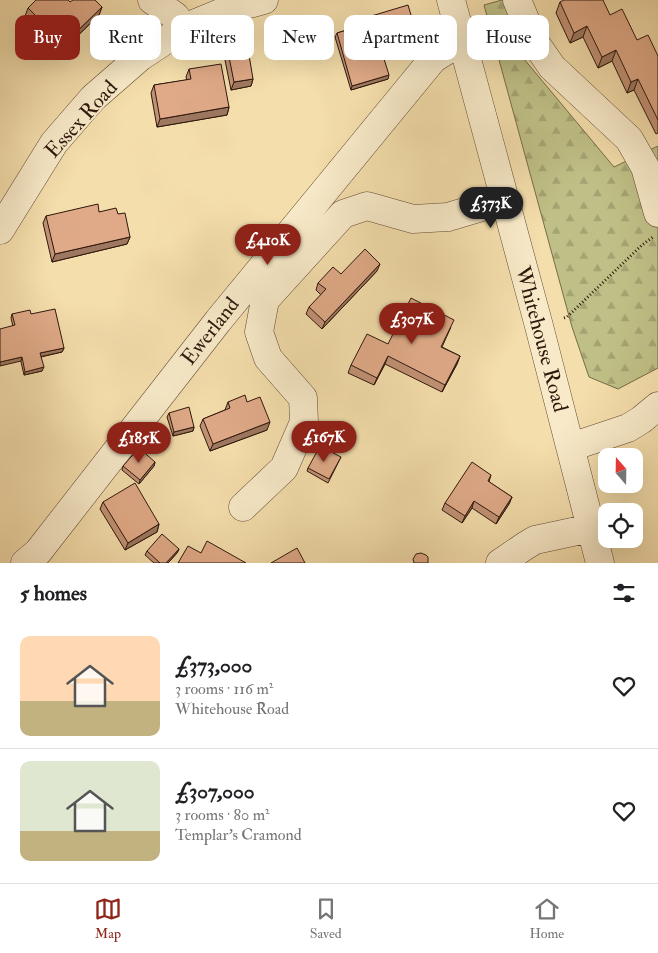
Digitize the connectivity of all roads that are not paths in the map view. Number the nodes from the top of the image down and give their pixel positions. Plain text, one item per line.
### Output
1 (152, 0) edge
2 (264, 0) edge
3 (451, 0) edge
4 (517, 0) edge
5 (174, 15) edge
6 (215, 15) edge
7 (171, 37) edge
8 (462, 40) junction
9 (505, 200) junction
10 (658, 213) edge
11 (0, 230) edge
12 (658, 406) edge
13 (571, 447) junction
14 (244, 507) dead end
15 (591, 528) junction
16 (25, 563) edge
17 (500, 563) edge
18 (600, 563) edge

1 - 5 street
2 - 6 street, Essex Road
3 - 8 street, Whitehouse Road
4 - 10 street
7 - 11 street, Essex Road
8 - 9 street, Whitehouse Road
8 - 16 street, Ewerland
9 - 13 street, Whitehouse Road
9 - 14 street
12 - 13 street
13 - 15 street, Whitehouse Road
15 - 17 street
15 - 18 street, Whitehouse Road

